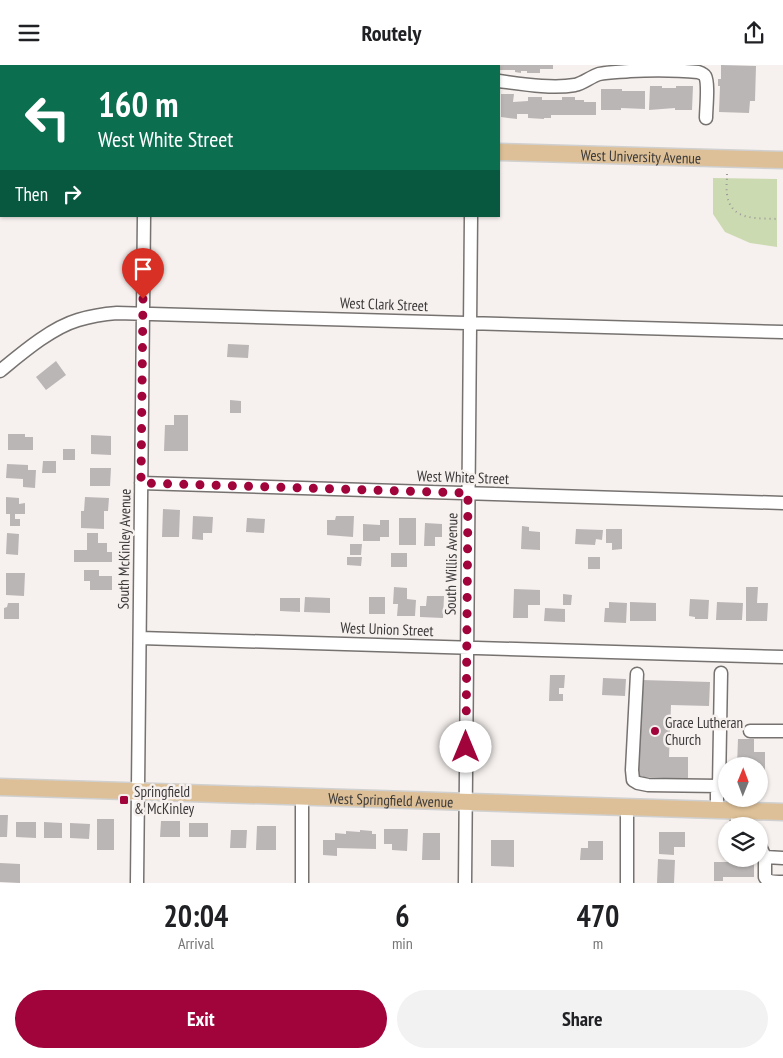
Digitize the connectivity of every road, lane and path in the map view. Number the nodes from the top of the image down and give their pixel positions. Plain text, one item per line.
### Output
1 (645, 68) edge
2 (500, 81) edge
3 (706, 118) dead end
4 (500, 152) edge
5 (783, 160) edge
6 (727, 174) dead end
7 (144, 217) edge
8 (471, 217) edge
9 (778, 219) dead end
10 (143, 313) junction
11 (470, 323) junction
12 (783, 332) edge
13 (0, 371) edge
14 (141, 483) junction
15 (468, 493) junction
16 (783, 503) edge
17 (140, 638) junction
18 (467, 647) junction
19 (783, 657) edge
20 (721, 673) dead end
21 (637, 674) dead end
22 (750, 731) dead end
23 (783, 731) edge
24 (720, 757) edge
25 (718, 786) edge
26 (0, 787) edge
27 (718, 790) edge
28 (138, 792) junction
29 (302, 797) junction
30 (466, 802) junction
31 (627, 807) junction
32 (717, 809) junction
33 (783, 812) edge
34 (735, 817) edge
35 (745, 817) edge
36 (768, 857) edge
37 (783, 858) edge
38 (765, 867) edge
39 (783, 882) edge
40 (137, 883) edge
41 (302, 883) edge
42 (465, 883) edge
43 (627, 883) edge

1 - 2 street
1 - 3 street
4 - 5 main road, West University Avenue
6 - 9 path
7 - 10 street, South McKinley Avenue
8 - 11 street, South Willis Avenue
10 - 11 street, West Clark Street
10 - 13 street, West Clark Street
10 - 14 street, South McKinley Avenue
11 - 12 street, West Clark Street
11 - 15 street, South Willis Avenue
14 - 15 street, West White Street
14 - 17 street, South McKinley Avenue
15 - 16 street, West White Street
15 - 18 street, South Willis Avenue
17 - 18 street, West Union Street
17 - 28 street, South McKinley Avenue
18 - 19 street, West Union Street
18 - 30 street, South Willis Avenue
20 - 24 street
21 - 25 street
22 - 23 street
26 - 28 main road, West Springfield Avenue
27 - 32 street
28 - 29 main road, West Springfield Avenue
28 - 40 street, South McKinley Avenue
29 - 30 main road, West Springfield Avenue
29 - 41 street
30 - 31 main road, West Springfield Avenue
30 - 42 street, South Willis Avenue
31 - 32 main road, West Springfield Avenue
31 - 43 street
32 - 34 main road, West Springfield Avenue
33 - 35 main road, West Springfield Avenue
36 - 37 street
38 - 39 street

